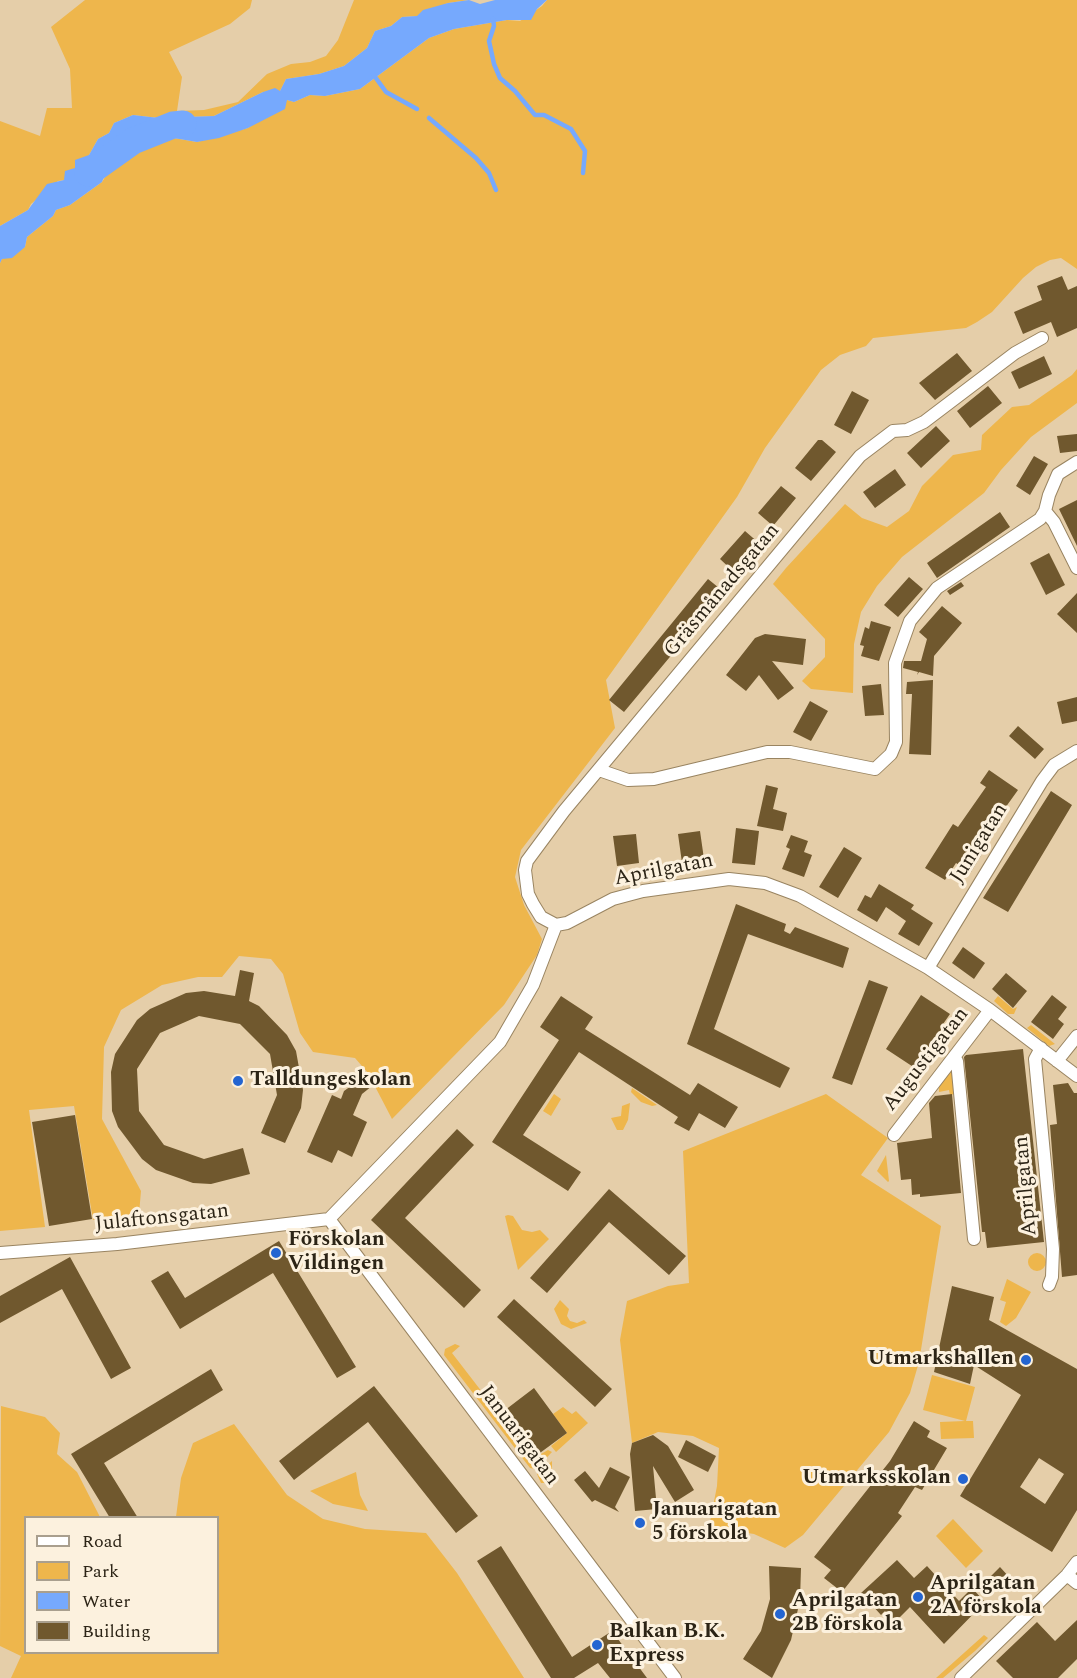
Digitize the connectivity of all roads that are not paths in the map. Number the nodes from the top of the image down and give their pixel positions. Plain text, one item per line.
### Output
1 (1042, 338) dead end
2 (1077, 462) edge
3 (1045, 511) junction
4 (1077, 568) edge
5 (1077, 751) edge
6 (599, 770) junction
7 (556, 925) junction
8 (928, 968) junction
9 (990, 1010) junction
10 (1077, 1036) edge
11 (1041, 1048) junction
12 (953, 1059) junction
13 (1057, 1061) junction
14 (1077, 1076) edge
15 (894, 1135) dead end
16 (329, 1219) junction
17 (974, 1239) dead end
18 (0, 1253) edge
19 (1049, 1285) dead end
20 (1077, 1562) edge
21 (1072, 1579) edge
22 (675, 1678) edge
23 (961, 1678) edge

1 - 6 street, Gräsmånadsgatan
2 - 3 street
3 - 4 street
3 - 6 street
5 - 8 street, Junigatan
6 - 7 street, Gräsmånadsgatan
7 - 8 street, Aprilgatan
7 - 16 street
8 - 9 street, Aprilgatan
9 - 11 street, Aprilgatan
9 - 12 street, Augustigatan
10 - 13 street
11 - 13 street, Aprilgatan
11 - 19 street, Aprilgatan
12 - 15 street, Augustigatan
12 - 17 street
13 - 14 street, Aprilgatan
16 - 18 street, Julaftonsgatan
16 - 22 street, Januarigatan
20 - 21 street
21 - 23 street

